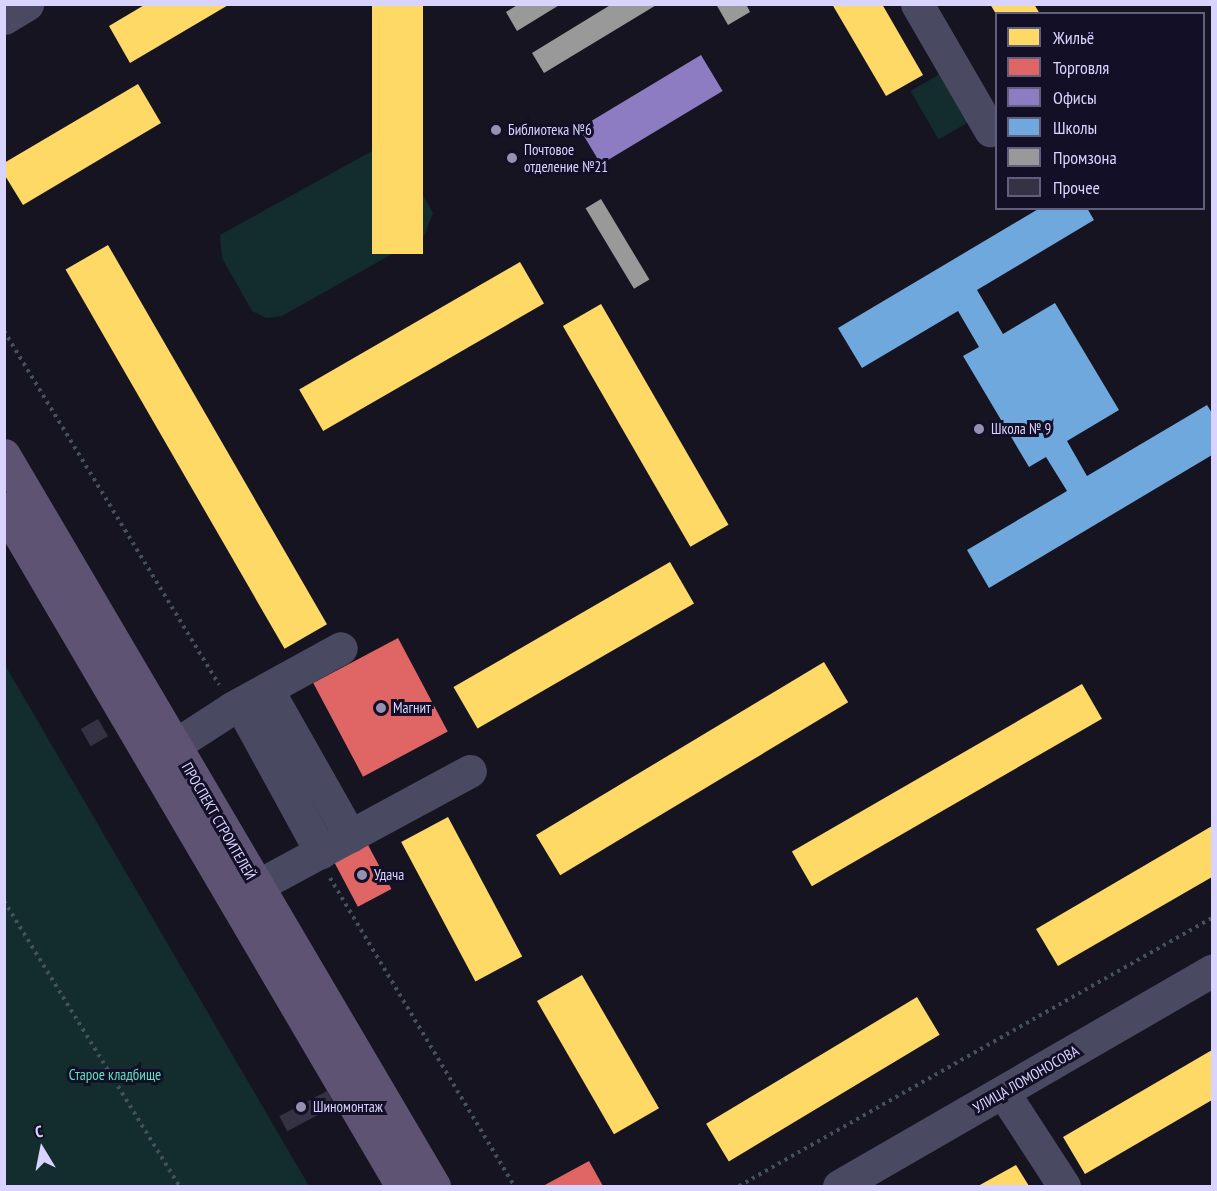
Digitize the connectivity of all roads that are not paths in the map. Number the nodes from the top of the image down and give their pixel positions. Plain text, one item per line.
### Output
1 (27, 4) edge
2 (916, 4) edge
3 (4, 18) edge
4 (990, 130) dead end
5 (4, 455) edge
6 (4, 508) edge
7 (341, 648) dead end
8 (253, 696) junction
9 (175, 745) junction
10 (470, 771) dead end
11 (350, 836) junction
12 (321, 852) junction
13 (257, 886) junction
14 (1212, 971) edge
15 (1003, 1092) junction
16 (402, 1186) edge
17 (434, 1186) edge
18 (839, 1186) edge
19 (1064, 1186) edge

1 - 3 street
2 - 4 street
5 - 9 main road, ПРОСПЕКТ СТРОИТЕЛЕЙ
6 - 16 main road, ПРОСПЕКТ СТРОИТЕЛЕЙ
7 - 8 street
8 - 9 street
8 - 11 street
8 - 12 street
9 - 13 main road, ПРОСПЕКТ СТРОИТЕЛЕЙ
10 - 11 street
11 - 12 street
12 - 13 street
13 - 17 main road, ПРОСПЕКТ СТРОИТЕЛЕЙ
14 - 15 street, УЛИЦА ЛОМОНОСОВА
15 - 18 street, УЛИЦА ЛОМОНОСОВА
15 - 19 street

